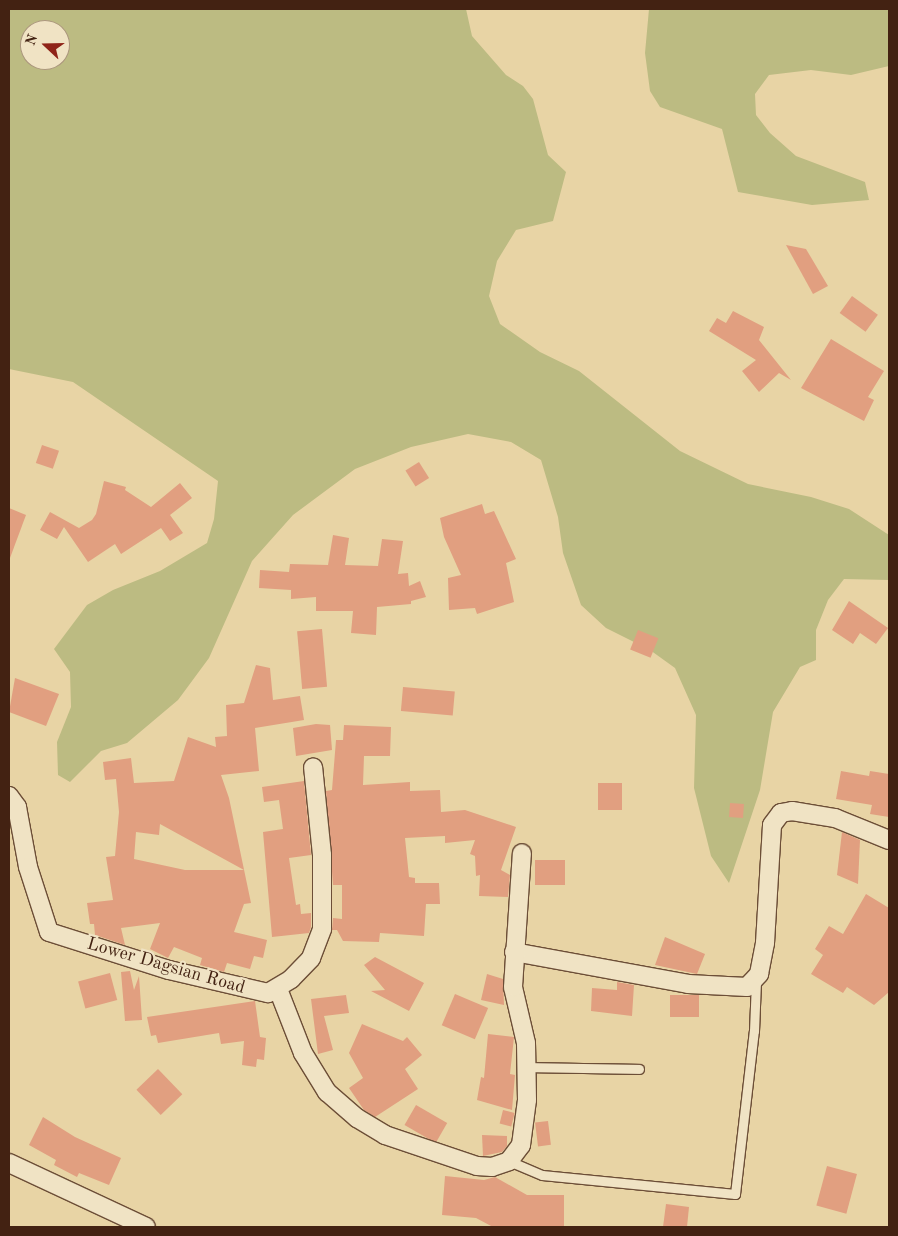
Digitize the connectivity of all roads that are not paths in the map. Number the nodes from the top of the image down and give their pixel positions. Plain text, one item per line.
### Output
1 (313, 766) dead end
2 (9, 796) edge
3 (889, 840) edge
4 (522, 853) dead end
5 (514, 952) junction
6 (756, 981) junction
7 (278, 989) junction
8 (527, 1067) junction
9 (639, 1069) dead end
10 (509, 1161) junction
11 (9, 1163) edge
12 (146, 1227) edge

1 - 7 street
2 - 7 street, Lower Dagsian Road
3 - 6 street
4 - 5 street
5 - 6 street
5 - 8 street
6 - 10 lane
7 - 10 street
8 - 9 lane
8 - 10 street
11 - 12 street

